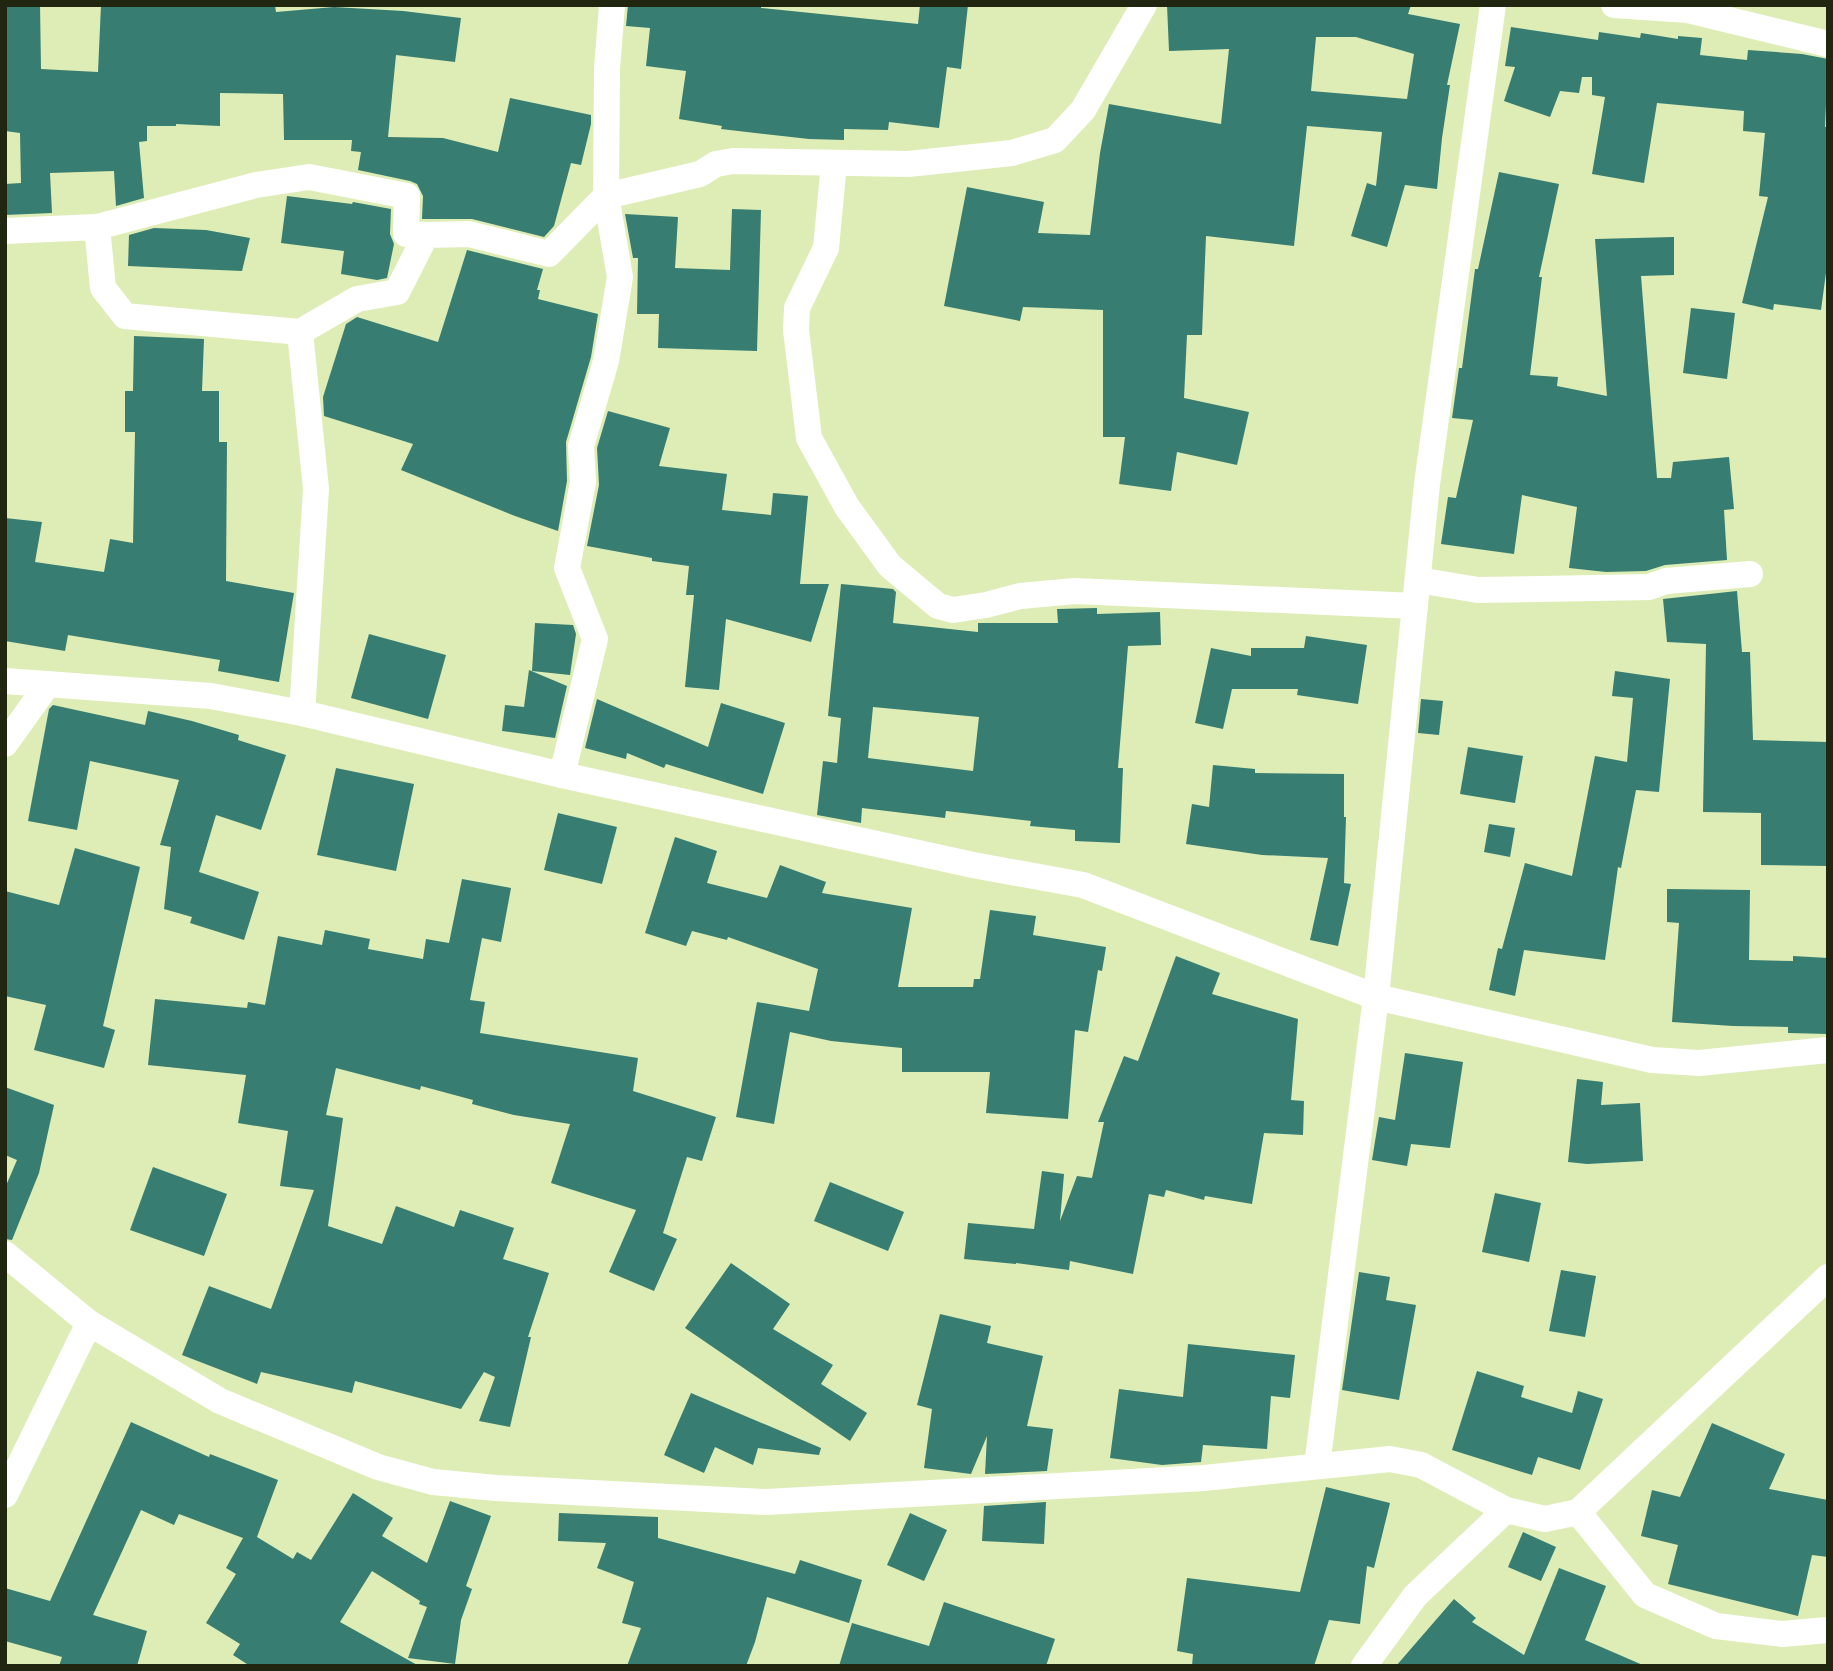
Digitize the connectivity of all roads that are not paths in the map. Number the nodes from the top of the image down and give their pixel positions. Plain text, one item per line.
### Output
1 (612, 5) edge
2 (1144, 5) edge
3 (1493, 5) edge
4 (1614, 5) edge
5 (1828, 44) edge
6 (834, 163) junction
7 (606, 196) junction
8 (97, 227) junction
9 (5, 230) edge
10 (426, 235) junction
11 (300, 332) junction
12 (1750, 574) dead end
13 (1417, 593) junction
14 (5, 681) edge
15 (48, 684) junction
16 (302, 713) junction
17 (5, 744) edge
18 (562, 775) junction
19 (1377, 997) junction
20 (1828, 1050) edge
21 (5, 1254) edge
22 (1828, 1277) edge
23 (89, 1323) junction
24 (1317, 1466) junction
25 (5, 1495) edge
26 (1506, 1510) junction
27 (1578, 1513) junction
28 (1828, 1630) edge
29 (1364, 1666) edge

1 - 7 street
2 - 6 street
3 - 13 street
4 - 5 street
6 - 7 street
6 - 13 street
7 - 10 street
7 - 18 street
8 - 9 street
8 - 10 street
8 - 11 street
10 - 11 street
11 - 16 street
12 - 13 street
13 - 19 street
14 - 15 street
15 - 16 street
15 - 17 street
16 - 18 street
18 - 19 street
19 - 20 street
19 - 24 street
21 - 23 street
22 - 27 street
23 - 24 street
23 - 25 street
24 - 26 street
26 - 27 street
26 - 29 street
27 - 28 street

